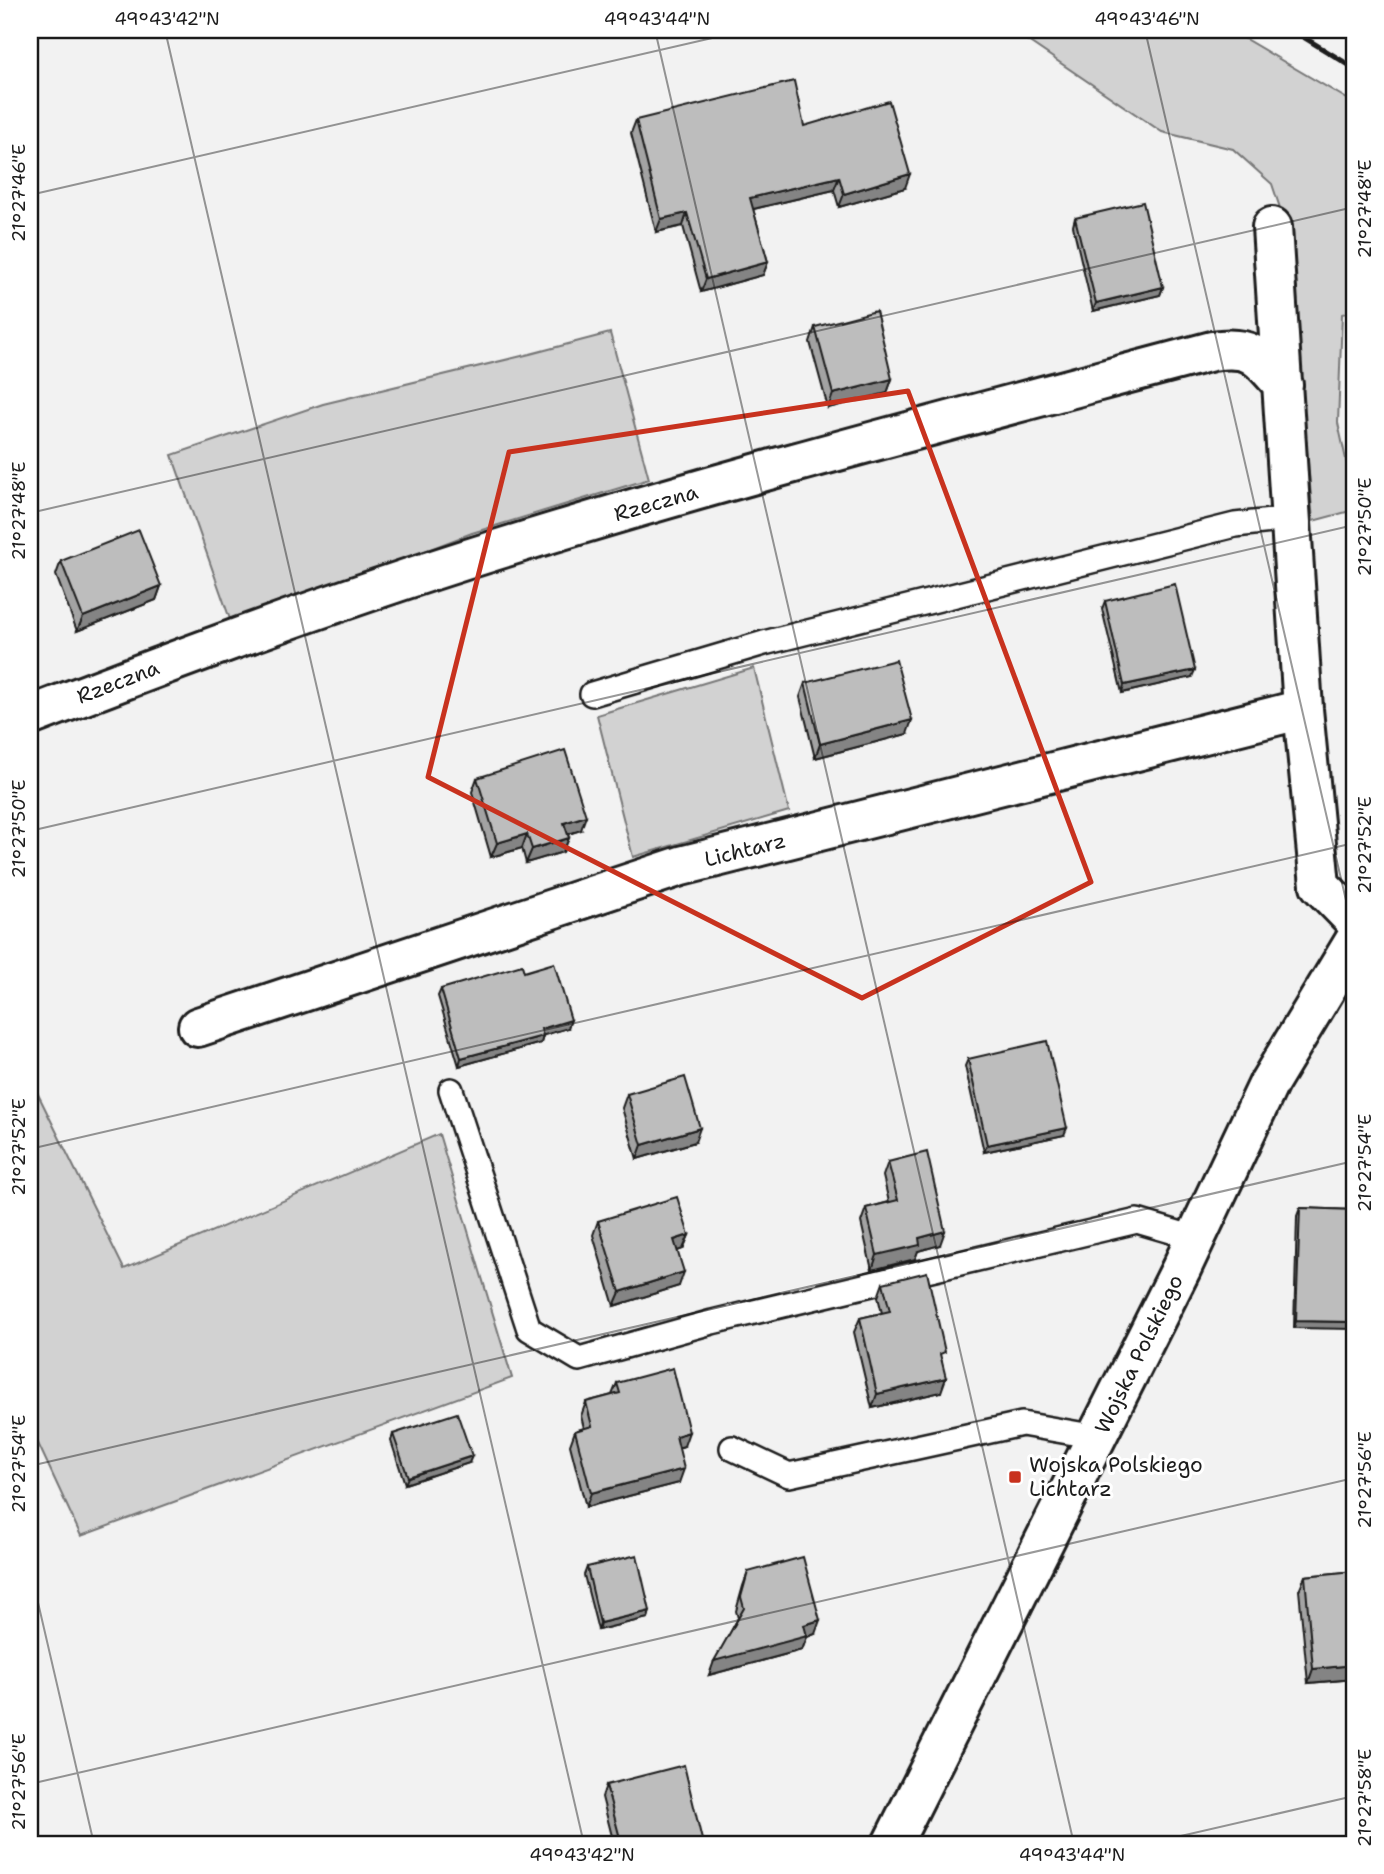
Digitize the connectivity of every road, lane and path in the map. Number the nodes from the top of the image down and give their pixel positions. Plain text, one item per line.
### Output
1 (1272, 226) dead end
2 (1283, 385) junction
3 (1290, 519) junction
4 (592, 694) dead end
5 (1303, 709) junction
6 (30, 716) edge
7 (1354, 920) edge
8 (1354, 942) edge
9 (198, 1027) dead end
10 (451, 1090) dead end
11 (1195, 1238) junction
12 (1097, 1437) junction
13 (732, 1448) dead end
14 (892, 1844) edge

1 - 2 street
2 - 3 street
2 - 6 street, Rzeczna
3 - 4 lane
3 - 5 street
5 - 7 street
5 - 9 street, Lichtarz
8 - 11 street, Wojska Polskiego
10 - 11 lane
11 - 12 street, Wojska Polskiego
12 - 13 lane
12 - 14 street, Wojska Polskiego

